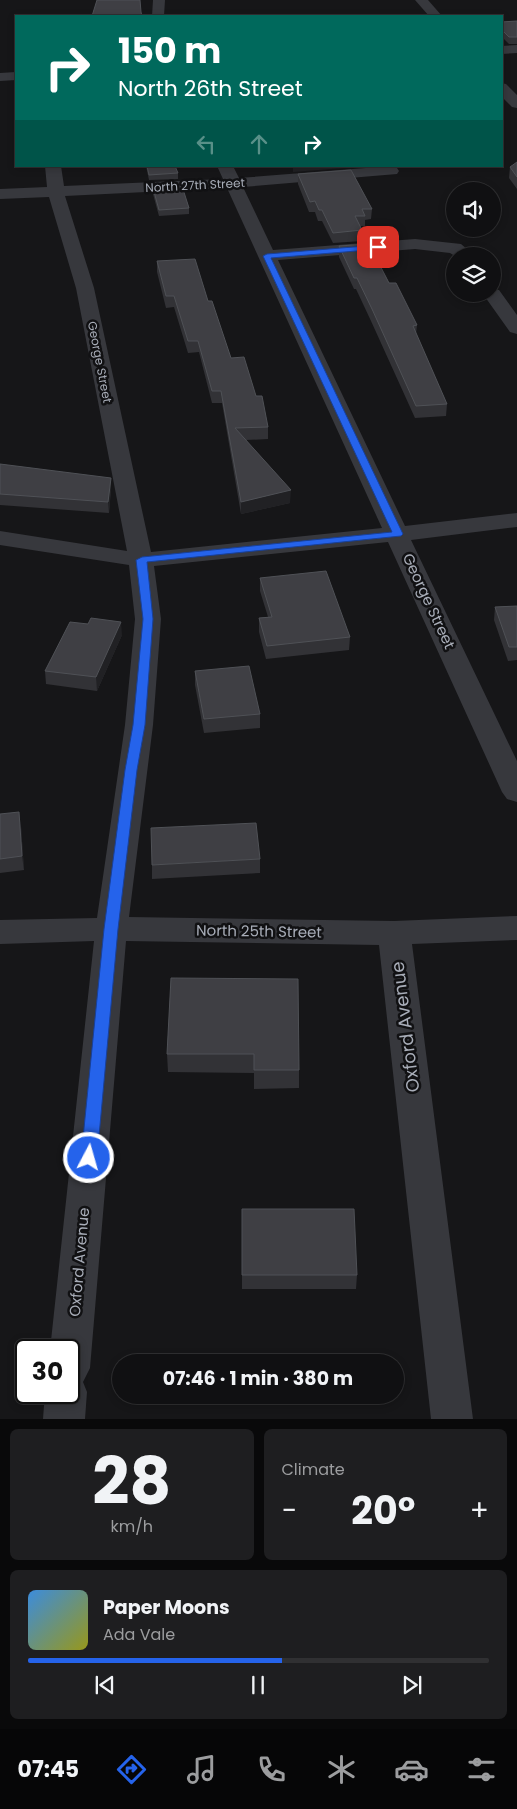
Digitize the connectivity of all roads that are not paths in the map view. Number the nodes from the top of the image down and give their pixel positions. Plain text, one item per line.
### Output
1 (159, 0) edge
2 (421, 0) edge
3 (158, 15) edge
4 (435, 15) edge
5 (517, 48) edge
6 (503, 50) edge
7 (0, 76) edge
8 (15, 76) edge
9 (503, 89) edge
10 (517, 104) edge
11 (54, 167) edge
12 (391, 171) dead end
13 (229, 175) edge
14 (56, 192) junction
15 (0, 194) edge
16 (446, 247) edge
17 (267, 256) junction
18 (498, 302) edge
19 (517, 328) edge
20 (517, 520) edge
21 (398, 534) junction
22 (0, 538) edge
23 (142, 560) junction
24 (517, 792) edge
25 (517, 928) edge
26 (111, 929) junction
27 (0, 932) edge
28 (394, 933) junction
29 (72, 1339) edge
30 (65, 1404) edge
31 (64, 1419) edge
32 (452, 1419) edge

1 - 3 street
2 - 4 street
5 - 6 street
7 - 8 street
9 - 10 street
11 - 14 street, George Street
12 - 13 street, North 27th Street
13 - 14 street, North 27th Street
13 - 17 street, George Street
14 - 15 street, North 27th Street
14 - 23 street, George Street
16 - 17 street
17 - 21 street, George Street
18 - 19 street
20 - 21 street
21 - 23 street
21 - 24 street, George Street
22 - 23 street
23 - 26 street, Oxford Avenue
25 - 28 street, North 25th Street
26 - 27 street, North 25th Street
26 - 28 street, North 25th Street
26 - 29 street, Oxford Avenue
28 - 32 street, Oxford Avenue
30 - 31 street

